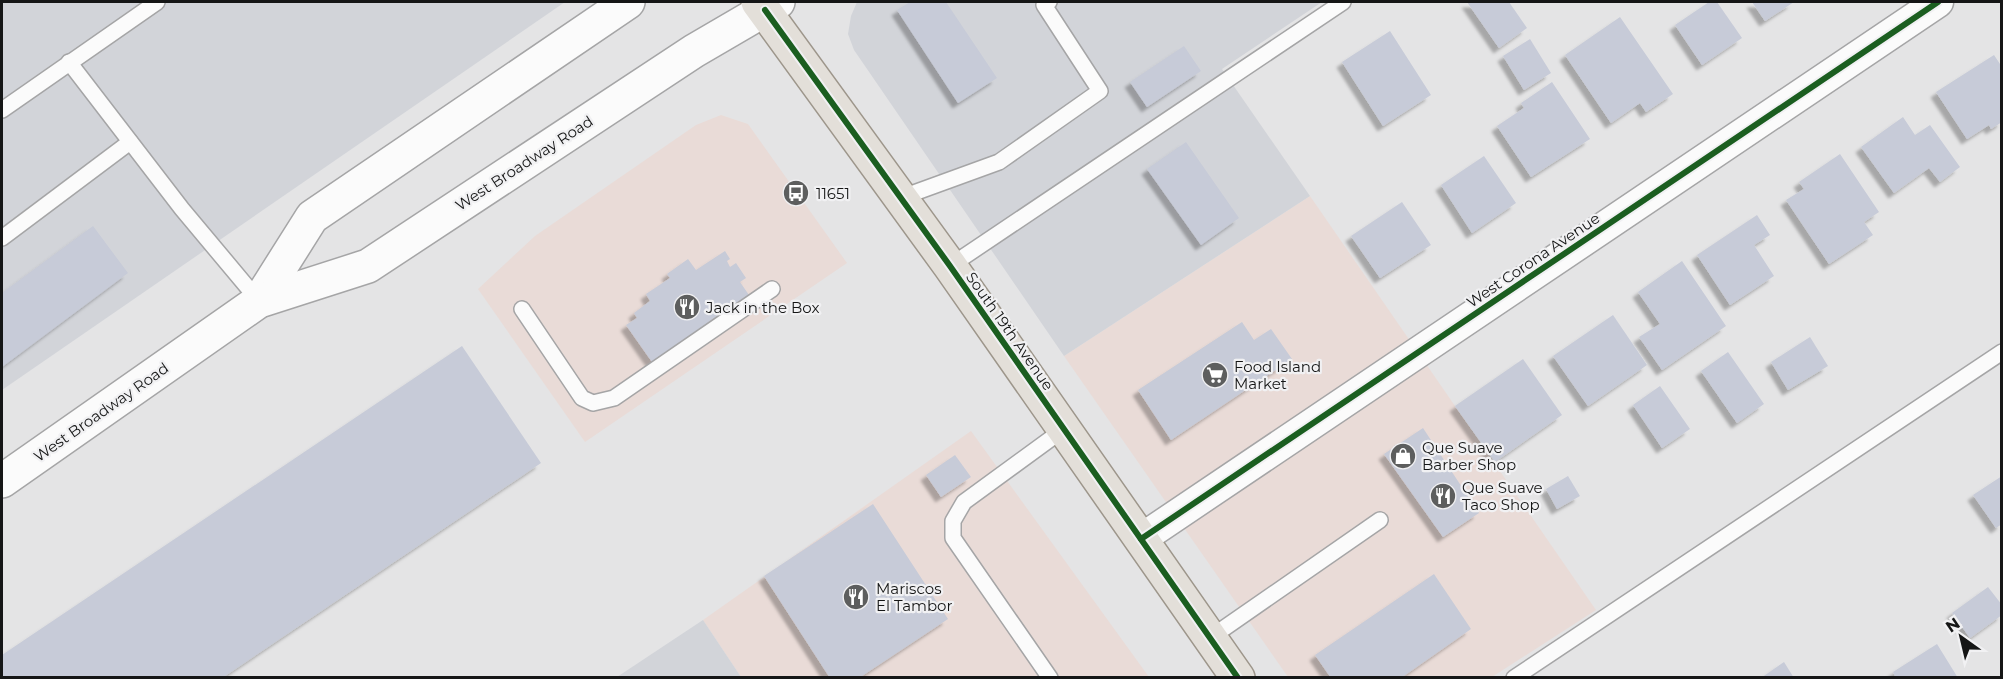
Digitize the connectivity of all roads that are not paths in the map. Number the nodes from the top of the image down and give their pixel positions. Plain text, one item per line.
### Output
1 (157, 2) edge
2 (628, 2) edge
3 (1049, 2) edge
4 (1343, 2) edge
5 (1938, 2) edge
6 (767, 4) edge
7 (69, 62) junction
8 (2, 110) edge
9 (130, 142) junction
10 (900, 198) junction
11 (2, 238) edge
12 (950, 266) junction
13 (772, 289) dead end
14 (259, 301) junction
15 (522, 309) dead end
16 (2001, 352) edge
17 (1064, 429) junction
18 (2, 481) edge
19 (1380, 520) dead end
20 (1141, 539) junction
21 (1210, 638) junction
22 (1050, 678) edge
23 (1238, 678) edge
24 (1515, 678) edge

1 - 7 lane
2 - 14 main road, West Broadway Road
3 - 10 lane
4 - 12 lane
5 - 20 street, West Corona Avenue
6 - 10 main road, South 19th Avenue
6 - 14 main road, West Broadway Road
7 - 8 lane
7 - 9 lane
9 - 11 lane
9 - 14 lane
10 - 12 main road, South 19th Avenue
12 - 17 main road, South 19th Avenue
13 - 15 lane
14 - 18 main road, West Broadway Road
16 - 24 lane
17 - 20 main road, South 19th Avenue
17 - 22 lane
19 - 21 lane
20 - 21 main road, South 19th Avenue
21 - 23 main road, South 19th Avenue

